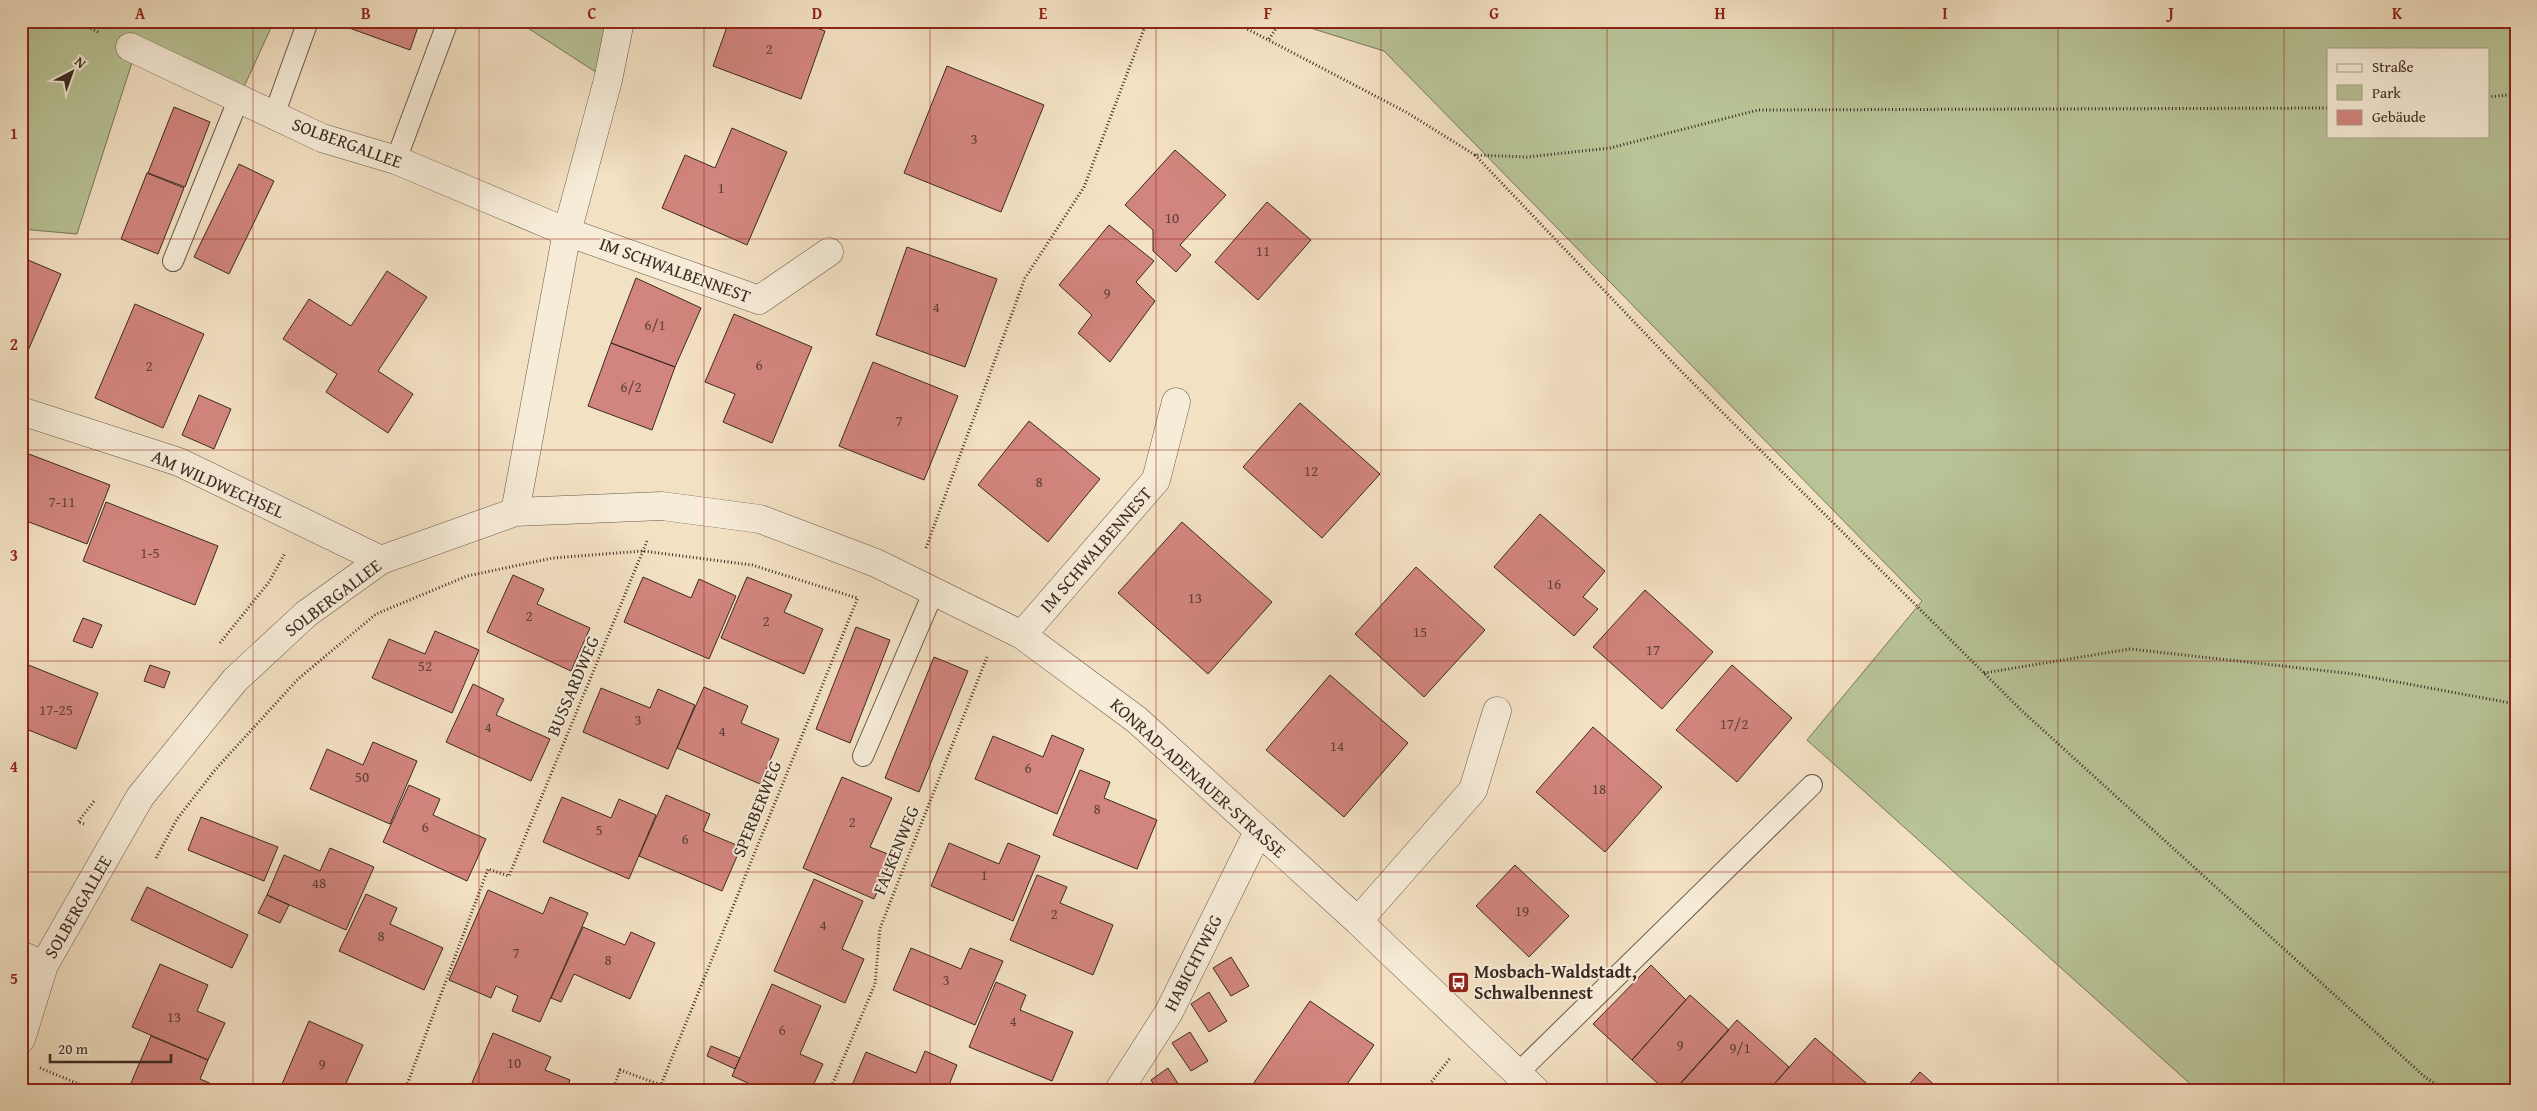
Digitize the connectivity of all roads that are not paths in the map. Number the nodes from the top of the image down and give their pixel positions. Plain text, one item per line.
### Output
1 (308, 21) edge
2 (448, 21) edge
3 (620, 21) edge
4 (130, 47) dead end
5 (239, 98) junction
6 (274, 115) junction
7 (396, 160) junction
8 (567, 232) junction
9 (829, 252) dead end
10 (173, 261) dead end
11 (1176, 402) dead end
12 (21, 411) edge
13 (516, 512) junction
14 (381, 560) junction
15 (924, 586) junction
16 (1011, 630) junction
17 (1497, 711) dead end
18 (863, 756) dead end
19 (1812, 785) dead end
20 (1258, 832) junction
21 (1358, 921) junction
22 (33, 960) edge
23 (21, 1039) edge
24 (1526, 1082) edge
25 (1120, 1090) edge

1 - 6 lane
2 - 7 lane
3 - 8 street
4 - 5 street, SOLBERGALLEE
5 - 6 street, SOLBERGALLEE
5 - 10 lane
6 - 7 street, SOLBERGALLEE
7 - 8 street, SOLBERGALLEE
8 - 9 street, IM SCHWALBENNEST
8 - 13 street
11 - 16 street, IM SCHWALBENNEST
12 - 14 street, AM WILDWECHSEL
13 - 14 street, SOLBERGALLEE
13 - 15 street, KONRAD-ADENAUER-STRASSE
14 - 22 street, SOLBERGALLEE
15 - 16 street, KONRAD-ADENAUER-STRASSE
15 - 18 lane
16 - 20 street, KONRAD-ADENAUER-STRASSE
17 - 21 street
19 - 24 lane
20 - 21 street, KONRAD-ADENAUER-STRASSE
20 - 25 street, HABICHTWEG
21 - 24 street, KONRAD-ADENAUER-STRASSE
22 - 23 street, SOLBERGALLEE

